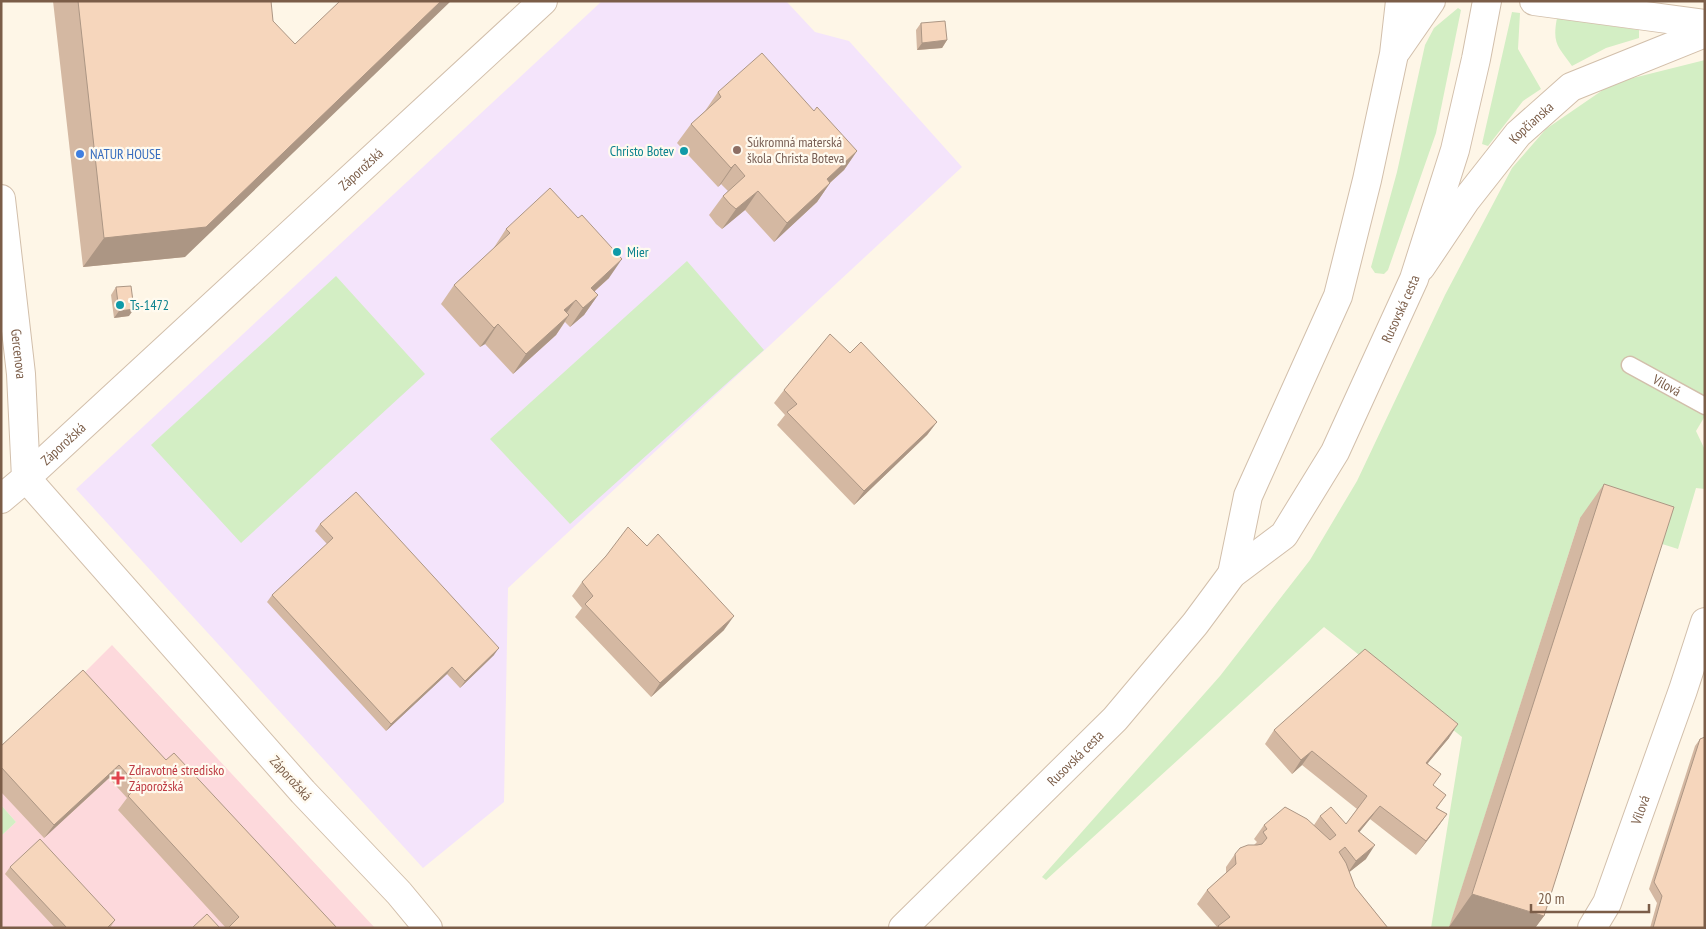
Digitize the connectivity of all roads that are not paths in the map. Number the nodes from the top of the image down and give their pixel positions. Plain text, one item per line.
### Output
1 (543, 1) edge
2 (1400, 1) edge
3 (1431, 1) edge
4 (1487, 1) edge
5 (1534, 1) edge
6 (1705, 24) edge
7 (1705, 33) edge
8 (1394, 54) junction
9 (1, 199) edge
10 (1414, 279) junction
11 (1630, 365) dead end
12 (1705, 406) edge
13 (26, 478) junction
14 (1, 499) edge
15 (1232, 574) junction
16 (1705, 622) edge
17 (1694, 694) edge
18 (428, 928) edge
19 (904, 928) edge
20 (1592, 928) edge

1 - 13 street, Záporožská
2 - 8 street, Rusovská cesta
3 - 8 street
4 - 10 street, Rusovská cesta
5 - 6 street
7 - 10 street, Kopčianska
8 - 15 street, Rusovská cesta
9 - 13 street, Gercenova
10 - 15 street, Rusovská cesta
11 - 12 lane, Vilová
13 - 14 street
13 - 18 street, Záporožská
15 - 19 street, Rusovská cesta
16 - 17 street, Vilová
17 - 20 street, Vilová

